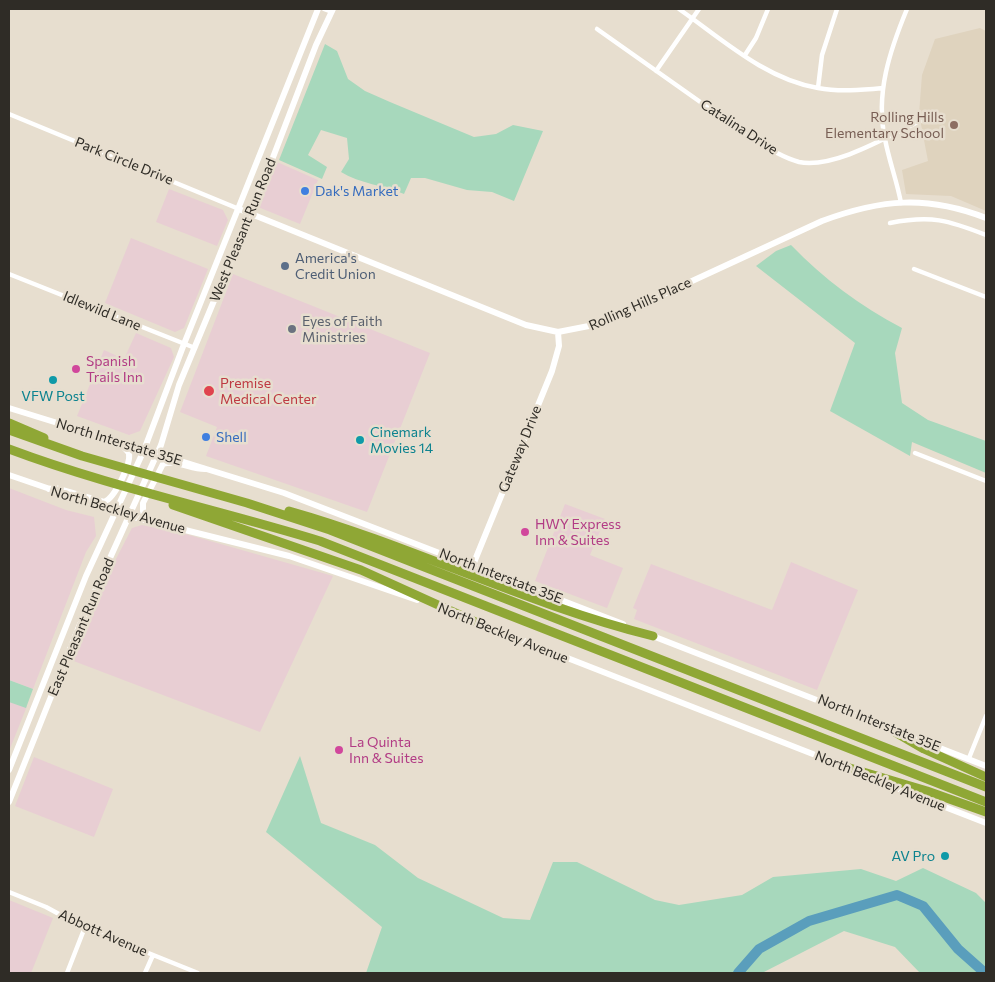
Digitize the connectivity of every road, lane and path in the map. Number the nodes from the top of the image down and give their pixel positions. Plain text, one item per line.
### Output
1 (318, 9) edge
2 (324, 9) edge
3 (679, 9) edge
4 (699, 9) edge
5 (768, 9) edge
6 (837, 9) edge
7 (907, 9) edge
8 (333, 10) edge
9 (692, 18) junction
10 (597, 29) dead end
11 (745, 55) junction
12 (656, 71) junction
13 (818, 88) junction
14 (883, 88) junction
15 (9, 114) edge
16 (922, 120) dead end
17 (884, 138) junction
18 (901, 203) junction
19 (239, 209) junction
20 (251, 214) junction
21 (986, 218) edge
22 (890, 223) dead end
23 (986, 235) edge
24 (914, 269) dead end
25 (9, 274) edge
26 (986, 297) edge
27 (558, 332) junction
28 (184, 344) junction
29 (195, 348) junction
30 (9, 408) edge
31 (9, 423) edge
32 (9, 430) edge
33 (106, 437) junction
34 (9, 449) edge
35 (144, 450) junction
36 (68, 451) junction
37 (915, 454) dead end
38 (156, 456) junction
39 (210, 469) junction
40 (9, 475) edge
41 (85, 475) junction
42 (986, 481) edge
43 (45, 489) junction
44 (247, 503) junction
45 (117, 512) junction
46 (129, 516) junction
47 (152, 522) junction
48 (473, 565) junction
49 (480, 624) junction
50 (63, 634) junction
51 (653, 636) junction
52 (74, 639) junction
53 (42, 686) junction
54 (53, 691) junction
55 (986, 716) edge
56 (29, 719) junction
57 (40, 723) junction
58 (895, 732) junction
59 (969, 758) junction
60 (843, 766) junction
61 (986, 766) edge
62 (9, 770) edge
63 (986, 777) edge
64 (986, 787) edge
65 (9, 802) edge
66 (986, 802) edge
67 (986, 812) edge
68 (986, 823) edge
69 (9, 892) edge
70 (85, 927) junction
71 (153, 955) junction
72 (67, 973) edge
73 (145, 973) edge
74 (198, 973) edge

1 - 19 main road, West Pleasant Run Road
2 - 8 street
3 - 9 street
4 - 9 street
5 - 11 street
6 - 13 street
7 - 14 street
8 - 20 main road, West Pleasant Run Road
9 - 11 street
9 - 12 street
10 - 12 street, Catalina Drive
11 - 13 street
12 - 17 street, Catalina Drive
13 - 14 street
14 - 17 street
15 - 19 street, Park Circle Drive
16 - 17 street, Catalina Drive
17 - 18 street
18 - 21 main road, Rolling Hills Place
18 - 27 main road, Rolling Hills Place
19 - 20 main road, Rolling Hills Place
19 - 28 main road, West Pleasant Run Road
20 - 27 main road, Rolling Hills Place
20 - 29 main road, West Pleasant Run Road
22 - 23 street
24 - 26 street
25 - 28 street, Idlewild Lane
27 - 48 main road, Gateway Drive
28 - 29 street, Idlewild Lane
28 - 35 main road, West Pleasant Run Road
29 - 38 main road, West Pleasant Run Road
30 - 33 main road, North Interstate 35E
31 - 36 highway
32 - 36 highway
33 - 35 main road, North Interstate 35E
33 - 43 main road
34 - 41 highway
35 - 38 main road, North Interstate 35E
35 - 45 main road, East Pleasant Run Road
36 - 44 highway
37 - 42 street
38 - 39 main road, North Interstate 35E
38 - 46 main road, East Pleasant Run Road
39 - 47 main road
39 - 48 main road, North Interstate 35E
40 - 43 main road, North Beckley Avenue
41 - 49 highway
41 - 66 highway
43 - 45 main road, North Beckley Avenue
44 - 51 highway
44 - 64 highway
45 - 46 main road, North Beckley Avenue
45 - 50 main road, East Pleasant Run Road
46 - 47 main road, North Beckley Avenue
46 - 52 main road, East Pleasant Run Road
47 - 49 main road, North Beckley Avenue
48 - 51 main road, North Interstate 35E
49 - 60 main road, North Beckley Avenue
50 - 52 main road
50 - 53 main road, East Pleasant Run Road
51 - 58 main road, North Interstate 35E
52 - 54 main road, East Pleasant Run Road
53 - 54 main road
53 - 56 main road, East Pleasant Run Road
54 - 57 main road, East Pleasant Run Road
55 - 59 street
56 - 57 main road
56 - 62 main road, East Pleasant Run Road
57 - 65 main road, East Pleasant Run Road
58 - 59 main road, North Interstate 35E
58 - 63 highway
59 - 61 main road, North Interstate 35E
60 - 67 highway
60 - 68 main road, North Beckley Avenue
69 - 70 street, Abbott Avenue
70 - 71 street, Abbott Avenue
70 - 72 street
71 - 73 street
71 - 74 street, Abbott Avenue

